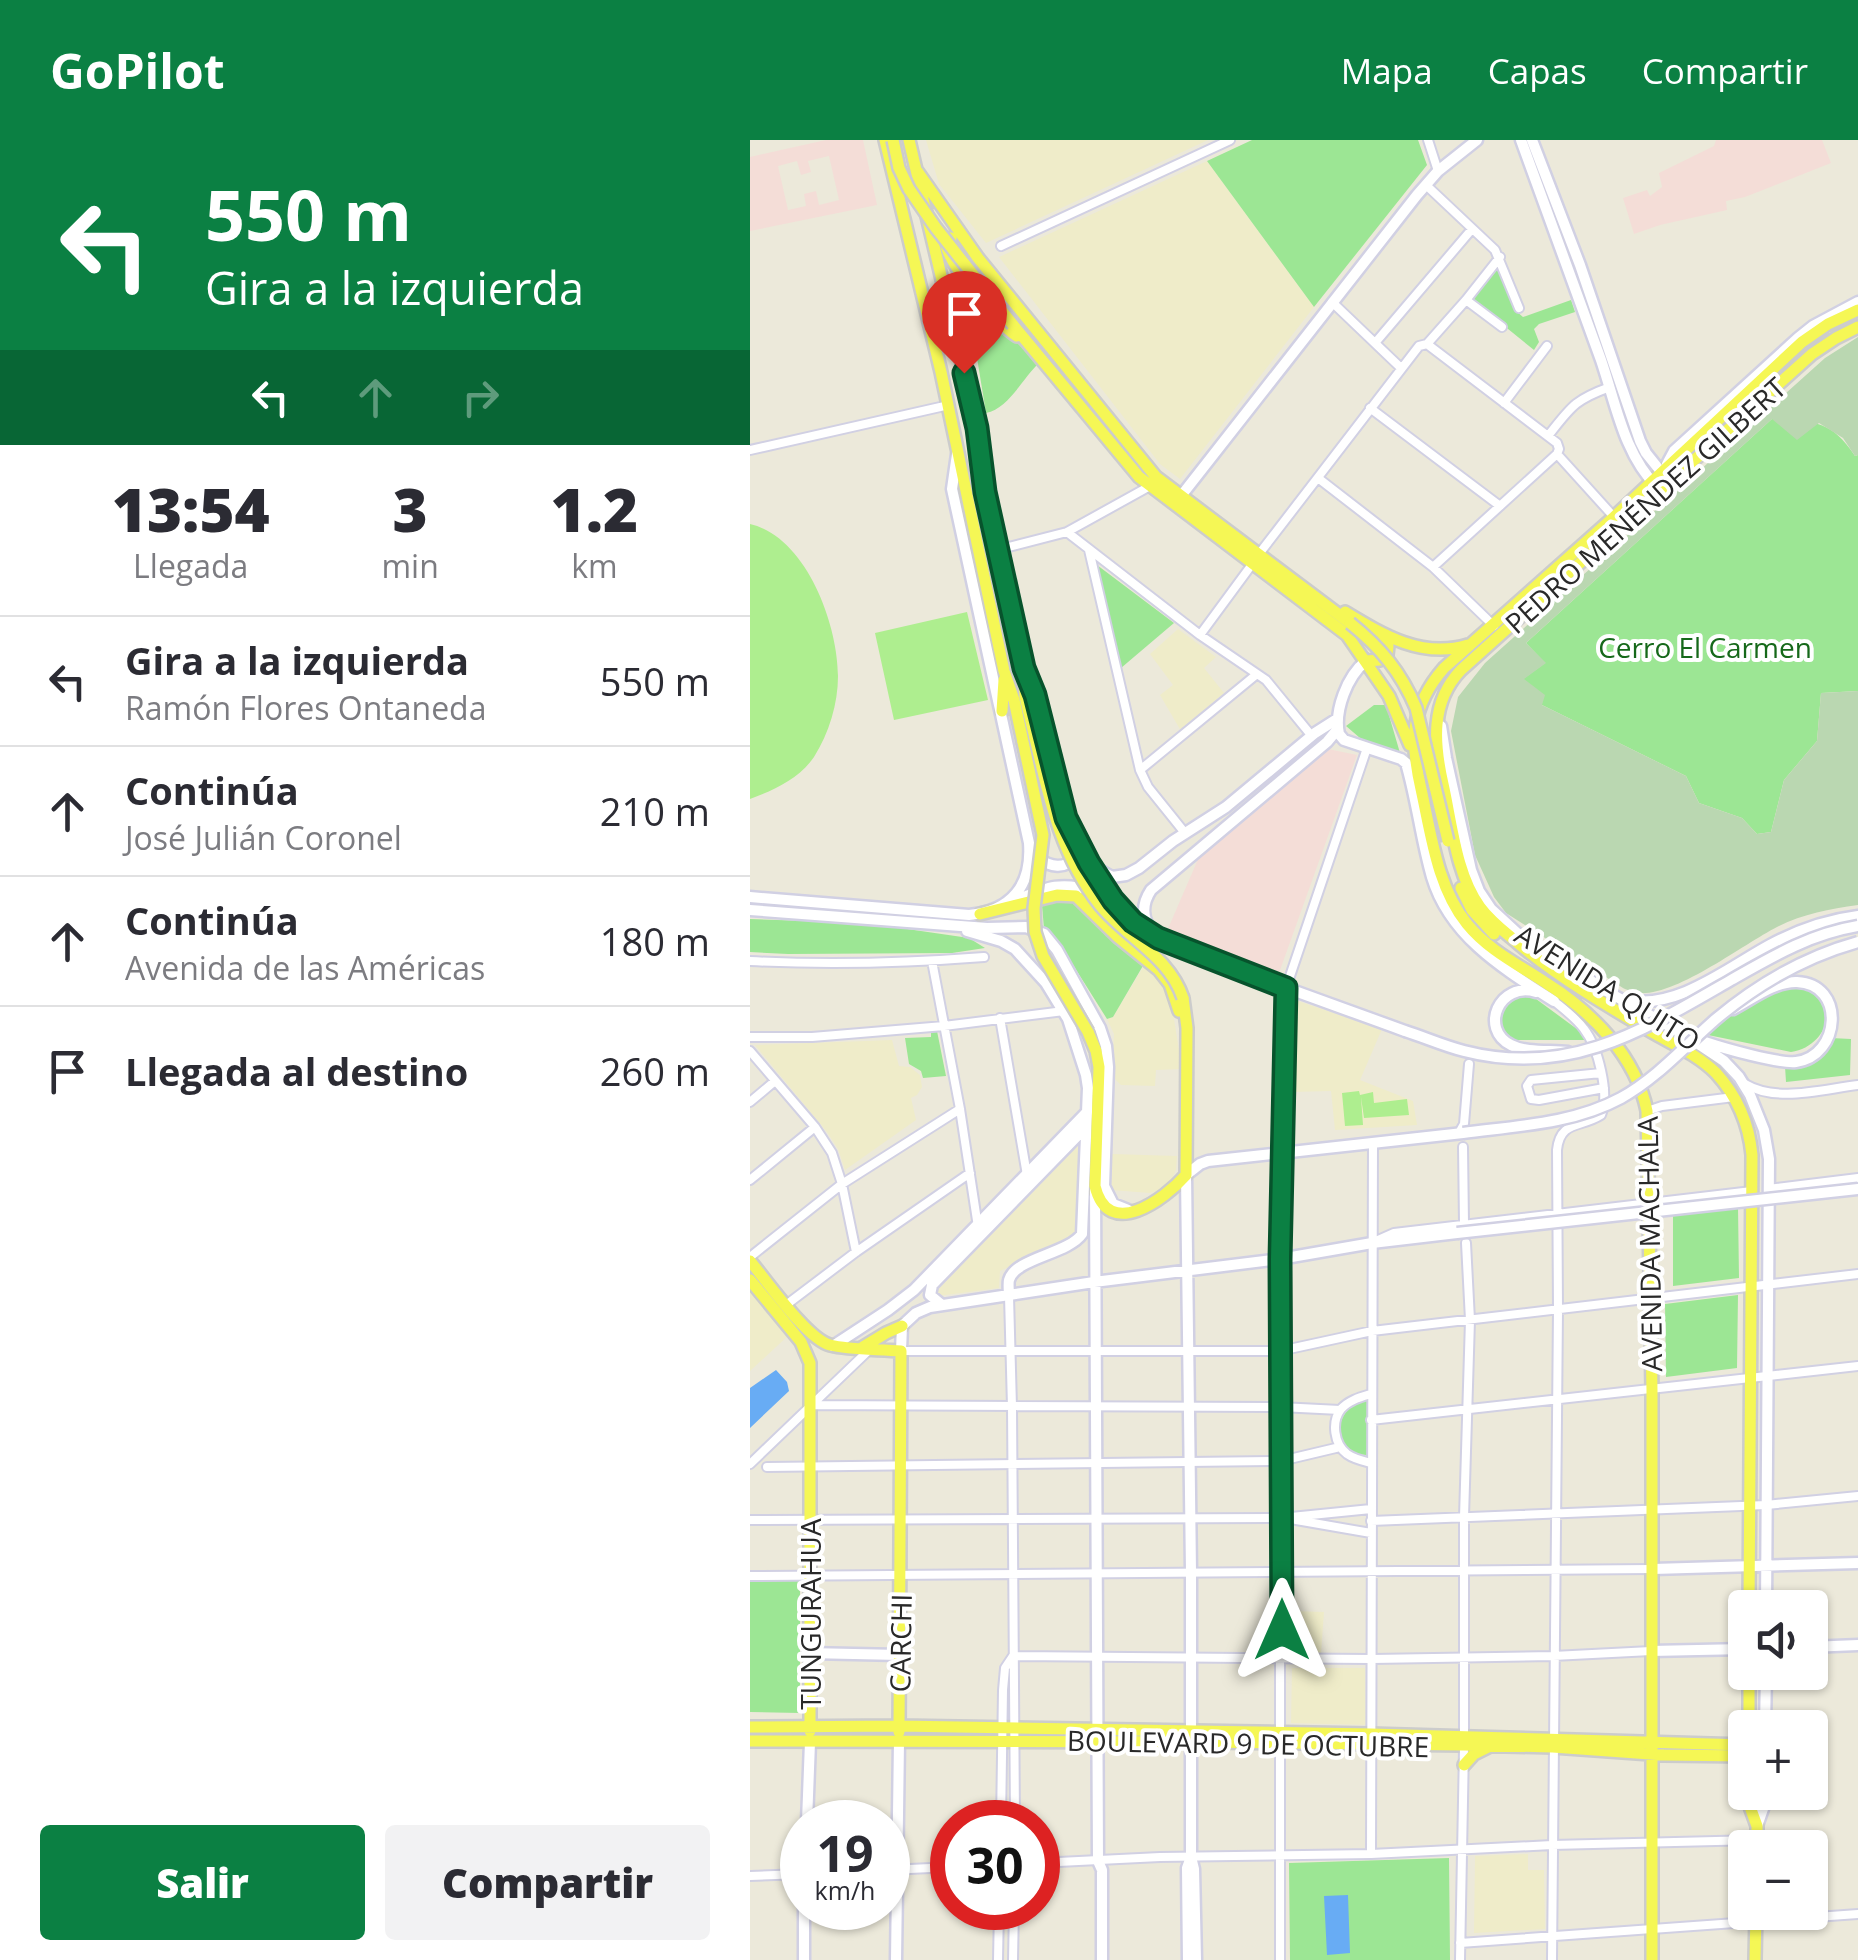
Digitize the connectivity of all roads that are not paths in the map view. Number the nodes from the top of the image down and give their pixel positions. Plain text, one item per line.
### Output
1 (885, 140) edge
2 (893, 140) edge
3 (909, 140) edge
4 (1230, 140) edge
5 (1428, 140) edge
6 (1477, 140) edge
7 (1522, 140) edge
8 (1532, 140) edge
9 (1219, 142) edge
10 (917, 171) junction
11 (1438, 171) junction
12 (1426, 185) junction
13 (1472, 230) junction
14 (968, 244) junction
15 (1001, 246) dead end
16 (1500, 257) junction
17 (1466, 300) junction
18 (1331, 302) junction
19 (1858, 306) edge
20 (1519, 308) dead end
21 (1843, 316) junction
22 (1820, 322) junction
23 (1009, 327) junction
24 (1858, 327) edge
25 (1502, 328) dead end
26 (1376, 343) junction
27 (1426, 344) junction
28 (1547, 346) dead end
29 (960, 352) junction
30 (1402, 368) junction
31 (1610, 387) junction
32 (1504, 403) junction
33 (948, 405) junction
34 (1370, 408) junction
35 (1548, 436) junction
36 (750, 450) edge
37 (1557, 454) junction
38 (1318, 478) junction
39 (1661, 483) junction
40 (1150, 486) junction
41 (1181, 496) junction
42 (1500, 506) junction
43 (1614, 517) junction
44 (1068, 532) junction
45 (970, 546) junction
46 (998, 550) junction
47 (1089, 550) junction
48 (1256, 559) junction
49 (1434, 566) junction
50 (1307, 590) junction
51 (1494, 626) junction
52 (1200, 635) junction
53 (1384, 635) junction
54 (1476, 641) junction
55 (1366, 661) junction
56 (1024, 668) junction
57 (1004, 671) junction
58 (1258, 674) junction
59 (1444, 696) junction
60 (1002, 711) junction
61 (1337, 725) junction
62 (1311, 736) junction
63 (1029, 740) junction
64 (1367, 748) junction
65 (1140, 770) junction
66 (1418, 777) junction
67 (1185, 833) junction
68 (1075, 837) junction
69 (1029, 842) junction
70 (1091, 866) junction
71 (750, 897) edge
72 (1113, 900) junction
73 (750, 910) edge
74 (987, 912) junction
75 (1858, 916) edge
76 (947, 925) junction
77 (1858, 926) edge
78 (1158, 938) junction
79 (1858, 942) edge
80 (984, 957) dead end
81 (750, 961) edge
82 (932, 961) junction
83 (1540, 962) junction
84 (1286, 988) junction
85 (1608, 992) junction
86 (1554, 1001) junction
87 (1064, 1012) junction
88 (1586, 1015) junction
89 (1719, 1017) junction
90 (1000, 1018) junction
91 (944, 1026) junction
92 (1187, 1028) junction
93 (1685, 1035) junction
94 (750, 1037) edge
95 (750, 1051) edge
96 (1579, 1053) junction
97 (1469, 1064) dead end
98 (1600, 1073) junction
99 (1580, 1076) junction
100 (774, 1082) junction
101 (1098, 1083) junction
102 (1743, 1083) junction
103 (1858, 1085) edge
104 (1604, 1088) junction
105 (1584, 1092) junction
106 (1734, 1098) junction
107 (750, 1102) edge
108 (960, 1109) junction
109 (1088, 1109) junction
110 (1647, 1111) junction
111 (1087, 1126) junction
112 (814, 1128) junction
113 (1461, 1133) junction
114 (1086, 1142) junction
115 (1372, 1143) junction
116 (1463, 1147) dead end
117 (1283, 1153) junction
118 (970, 1173) junction
119 (1027, 1175) junction
120 (1186, 1176) junction
121 (1858, 1178) edge
122 (750, 1180) edge
123 (1095, 1180) junction
124 (842, 1184) junction
125 (1768, 1188) junction
126 (1858, 1188) edge
127 (1752, 1191) junction
128 (1648, 1204) junction
129 (1144, 1208) junction
130 (1557, 1214) junction
131 (1460, 1229) junction
132 (979, 1231) junction
133 (1372, 1243) junction
134 (1466, 1243) dead end
135 (856, 1252) junction
136 (750, 1259) edge
137 (1280, 1259) junction
138 (1188, 1271) junction
139 (1858, 1274) edge
140 (750, 1280) edge
141 (1094, 1282) junction
142 (1767, 1285) junction
143 (1751, 1287) junction
144 (1009, 1296) junction
145 (1650, 1299) junction
146 (943, 1305) junction
147 (786, 1306) junction
148 (1558, 1310) junction
149 (1470, 1320) junction
150 (902, 1326) junction
151 (1372, 1332) junction
152 (832, 1346) junction
153 (868, 1348) junction
154 (901, 1351) junction
155 (1010, 1351) junction
156 (1188, 1351) junction
157 (1280, 1351) junction
158 (1096, 1352) junction
159 (1858, 1366) edge
160 (1767, 1378) junction
161 (1750, 1379) junction
162 (1652, 1390) junction
163 (1372, 1394) junction
164 (1556, 1400) junction
165 (810, 1405) junction
166 (899, 1406) junction
167 (1012, 1407) junction
168 (1095, 1407) junction
169 (1189, 1407) junction
170 (1280, 1407) junction
171 (1340, 1410) junction
172 (1467, 1410) junction
173 (1371, 1420) junction
174 (1340, 1447) junction
175 (1281, 1460) junction
176 (1190, 1461) junction
177 (1012, 1462) junction
178 (1096, 1462) junction
179 (1371, 1463) junction
180 (750, 1464) edge
181 (900, 1464) junction
182 (809, 1466) junction
183 (767, 1467) dead end
184 (1858, 1496) edge
185 (1766, 1504) junction
186 (1750, 1505) junction
187 (1653, 1509) junction
188 (1371, 1510) junction
189 (1556, 1514) junction
190 (1464, 1517) junction
191 (1012, 1518) junction
192 (1096, 1518) junction
193 (1190, 1518) junction
194 (1281, 1518) junction
195 (810, 1519) junction
196 (899, 1519) junction
197 (750, 1520) edge
198 (1371, 1521) junction
199 (1371, 1533) junction
200 (1858, 1562) edge
201 (1766, 1566) junction
202 (1744, 1567) junction
203 (1653, 1568) junction
204 (1555, 1569) junction
205 (1371, 1570) junction
206 (1464, 1570) junction
207 (1282, 1571) junction
208 (1096, 1572) junction
209 (1191, 1572) junction
210 (1012, 1573) junction
211 (809, 1575) junction
212 (900, 1575) junction
213 (750, 1576) edge
214 (1747, 1590) edge
215 (1766, 1590) edge
216 (1858, 1645) edge
217 (1828, 1646) edge
218 (1728, 1649) edge
219 (1650, 1651) junction
220 (808, 1653) junction
221 (900, 1655) junction
222 (1013, 1656) junction
223 (1553, 1656) junction
224 (1191, 1657) junction
225 (1464, 1657) junction
226 (1097, 1658) junction
227 (1282, 1659) junction
228 (1372, 1659) junction
229 (899, 1726) junction
230 (750, 1727) edge
231 (810, 1727) junction
232 (1009, 1734) junction
233 (1098, 1735) junction
234 (1191, 1736) junction
235 (1281, 1738) junction
236 (1372, 1740) junction
237 (1464, 1740) junction
238 (750, 1741) edge
239 (899, 1741) junction
240 (810, 1742) junction
241 (1554, 1743) junction
242 (1492, 1746) junction
243 (1728, 1746) edge
244 (1652, 1748) junction
245 (1728, 1755) edge
246 (1464, 1765) junction
247 (807, 1800) edge
248 (896, 1800) edge
249 (1003, 1800) edge
250 (1014, 1800) edge
251 (1751, 1810) edge
252 (1763, 1810) edge
253 (1757, 1826) junction
254 (1757, 1830) edge
255 (1652, 1842) junction
256 (1728, 1843) edge
257 (1552, 1845) junction
258 (1463, 1849) junction
259 (1371, 1854) junction
260 (1280, 1856) junction
261 (1191, 1857) junction
262 (1098, 1861) junction
263 (1060, 1862) edge
264 (780, 1875) edge
265 (750, 1876) edge
266 (1858, 1914) edge
267 (1828, 1915) edge
268 (1728, 1922) edge
269 (804, 1930) edge
270 (895, 1930) edge
271 (999, 1930) edge
272 (1014, 1930) edge
273 (1756, 1930) edge
274 (1652, 1931) junction
275 (1552, 1936) junction
276 (1460, 1943) junction
277 (804, 1960) edge
278 (896, 1960) edge
279 (998, 1960) edge
280 (1013, 1960) edge
281 (1099, 1960) edge
282 (1188, 1960) edge
283 (1196, 1960) edge
284 (1280, 1960) edge
285 (1460, 1960) edge
286 (1552, 1960) edge
287 (1652, 1960) edge
288 (1755, 1960) edge

1 - 33 main road
2 - 23 main road, bridge
3 - 10 main road
4 - 9 street
5 - 11 street
6 - 11 main road
7 - 31 main road
8 - 39 main road
9 - 15 street
10 - 14 main road
10 - 29 main road
11 - 12 main road
12 - 13 street
12 - 18 main road
13 - 16 street
13 - 26 street
14 - 23 main road
14 - 41 main road
16 - 17 street
16 - 20 street
17 - 25 street
17 - 27 street
18 - 26 street
18 - 41 main road
19 - 21 main road, PEDRO MENÉNDEZ GILBERT
19 - 22 main road, PEDRO MENÉNDEZ GILBERT
21 - 22 main road
21 - 39 main road, PEDRO MENÉNDEZ GILBERT
22 - 39 main road, PEDRO MENÉNDEZ GILBERT
23 - 29 main road
23 - 40 main road
24 - 39 main road, PEDRO MENÉNDEZ GILBERT
26 - 30 street
27 - 30 street
27 - 32 street
28 - 32 street
29 - 46 main road
30 - 34 street
31 - 35 street
31 - 39 main road
32 - 35 street
33 - 36 street
33 - 45 main road
34 - 38 street
34 - 42 street
35 - 37 street
37 - 42 street
37 - 43 street
38 - 48 street
38 - 49 street
39 - 43 main road, PEDRO MENÉNDEZ GILBERT
39 - 59 main road, PEDRO MENÉNDEZ GILBERT
40 - 44 street
40 - 48 main road
41 - 48 main road
42 - 49 street
43 - 51 main road, PEDRO MENÉNDEZ GILBERT
44 - 46 street
44 - 47 street
45 - 57 main road
45 - 60 main road
46 - 56 main road
47 - 52 street
47 - 65 street
48 - 50 main road
48 - 52 street
48 - 55 main road
49 - 51 street
50 - 53 main road
50 - 83 main road, bridge
51 - 54 main road, PEDRO MENÉNDEZ GILBERT
52 - 58 street
53 - 54 main road
53 - 55 main road
54 - 66 main road, AVENIDA MACHALA
55 - 61 main road
55 - 66 main road
56 - 63 main road
56 - 68 main road
57 - 60 main road
57 - 63 main road
58 - 62 street
58 - 65 street
59 - 83 main road, AVENIDA QUITO
59 - 85 main road, AVENIDA QUITO
60 - 69 main road
61 - 62 main road
61 - 64 main road
61 - 78 main road
62 - 67 main road
63 - 92 main road, bridge
63 - 101 main road, bridge
64 - 84 street
64 - 86 main road
65 - 67 street
66 - 88 main road, AVENIDA MACHALA
67 - 70 main road
68 - 69 main road
68 - 70 main road
69 - 74 main road
70 - 72 main road
71 - 74 main road
72 - 74 main road
72 - 78 main road
73 - 76 main road
74 - 92 main road
75 - 85 main road
76 - 87 main road
76 - 129 main road
77 - 96 main road, bridge
78 - 84 main road
79 - 89 main road, bridge
80 - 82 street
81 - 82 street
82 - 91 street
83 - 106 main road, AVENIDA QUITO
84 - 96 main road, bridge
84 - 117 street
85 - 93 main road, AVENIDA QUITO
86 - 88 main road
86 - 96 main road, bridge
86 - 98 street
87 - 90 street
87 - 109 main road
88 - 110 main road, AVENIDA MACHALA
89 - 93 main road, bridge
89 - 113 main road, bridge
90 - 91 street
90 - 119 street
91 - 94 street
91 - 108 street
92 - 120 main road
93 - 102 main road, AVENIDA QUITO
95 - 100 street
97 - 113 street
98 - 99 street
98 - 104 street
99 - 105 street
99 - 105 street
100 - 107 street
100 - 112 street
101 - 109 main road
101 - 123 main road
102 - 103 street
102 - 125 main road, AVENIDA QUITO
104 - 105 street
104 - 130 street
106 - 110 street
106 - 127 main road, AVENIDA QUITO
108 - 118 street
108 - 124 street
109 - 111 main road
109 - 119 main road
110 - 128 main road, AVENIDA MACHALA
111 - 114 main road
111 - 132 main road
112 - 122 street
112 - 124 street
113 - 115 main road
114 - 123 main road
114 - 144 main road
115 - 117 main road
115 - 133 street
116 - 131 street
117 - 120 main road
117 - 137 street
118 - 132 street
118 - 135 street
119 - 132 main road
120 - 129 main road
120 - 138 main road
121 - 125 street
123 - 129 main road
123 - 141 main road
124 - 135 street
124 - 136 street
125 - 142 main road, AVENIDA QUITO
126 - 131 main road, bridge
127 - 128 street
127 - 143 main road, AVENIDA QUITO
128 - 130 street
128 - 145 main road, AVENIDA MACHALA
130 - 131 street
130 - 148 street
131 - 133 main road
132 - 146 main road
132 - 152 main road
133 - 137 main road
133 - 151 street
134 - 149 street
135 - 147 street
136 - 147 main road
137 - 138 main road
137 - 157 street
138 - 141 main road
138 - 156 main road
139 - 142 street
140 - 165 main road, TUNGURAHUA
141 - 144 main road
141 - 158 main road
142 - 143 street
142 - 160 main road, AVENIDA QUITO
143 - 145 street
143 - 161 main road, AVENIDA QUITO
144 - 146 main road
144 - 155 street
145 - 148 street
145 - 162 main road, AVENIDA MACHALA
146 - 150 main road
147 - 152 main road
148 - 149 street
148 - 164 street
149 - 151 street
149 - 172 street
150 - 153 main road
150 - 154 main road, CARCHI
151 - 157 street
151 - 163 street
152 - 153 main road
153 - 154 main road
153 - 165 street
154 - 155 street
154 - 166 main road, CARCHI
155 - 158 street
155 - 167 street
156 - 157 street
156 - 158 street
156 - 169 main road
157 - 170 street
158 - 168 main road
159 - 160 street
160 - 161 street
160 - 185 main road, AVENIDA QUITO
161 - 162 street
161 - 186 main road, AVENIDA QUITO
162 - 164 street
162 - 187 main road, AVENIDA MACHALA
163 - 171 street
163 - 173 street
164 - 172 street
164 - 189 street
165 - 166 street
165 - 180 street
165 - 182 main road, TUNGURAHUA
166 - 167 street
166 - 181 main road, CARCHI
167 - 168 street
167 - 177 street
168 - 169 street
168 - 178 main road
169 - 170 street
169 - 176 main road
170 - 171 street
170 - 175 street
171 - 174 street
172 - 173 street
172 - 190 street
173 - 179 street
174 - 175 street
174 - 179 street
175 - 176 street
175 - 194 street
176 - 178 street
176 - 193 main road
177 - 178 street
177 - 181 street
177 - 191 street
178 - 192 main road
179 - 188 street
181 - 182 street
181 - 196 main road, CARCHI
182 - 183 street
182 - 195 main road, TUNGURAHUA
184 - 185 street
185 - 186 street
185 - 201 main road, AVENIDA QUITO
186 - 187 street
186 - 202 main road, AVENIDA QUITO
187 - 189 street
187 - 203 main road, AVENIDA MACHALA
188 - 194 street
188 - 198 street
189 - 190 street
189 - 204 street
190 - 198 street
190 - 206 street
191 - 192 street
191 - 196 street
191 - 210 street
192 - 193 street
192 - 208 main road
193 - 194 street
193 - 209 main road
194 - 199 street
194 - 207 street
195 - 196 street
195 - 197 street
195 - 211 main road, TUNGURAHUA
196 - 212 main road, CARCHI
198 - 199 street
199 - 205 street
200 - 201 main road
201 - 202 main road
201 - 215 main road, AVENIDA QUITO
202 - 203 main road
202 - 214 main road, AVENIDA QUITO
203 - 204 street
203 - 219 main road, AVENIDA MACHALA
204 - 206 street
204 - 223 street
205 - 206 street
205 - 207 street
205 - 228 street
206 - 225 street
207 - 209 street
207 - 227 street
208 - 209 street
208 - 210 street
208 - 226 main road
209 - 224 main road
210 - 212 street
210 - 222 street
211 - 212 street
211 - 213 street
211 - 220 main road, TUNGURAHUA
212 - 221 main road, CARCHI
216 - 217 main road
218 - 219 main road
219 - 223 street
219 - 244 main road, AVENIDA MACHALA
220 - 221 main road
220 - 231 main road, TUNGURAHUA
221 - 229 main road, CARCHI
222 - 226 street
222 - 232 street
223 - 225 street
223 - 241 street
224 - 226 street
224 - 227 street
224 - 234 main road
225 - 228 street
225 - 237 street
226 - 233 main road
227 - 228 street
227 - 235 street
228 - 236 street
229 - 231 main road, BOULEVARD 9 DE OCTUBRE
229 - 232 main road, BOULEVARD 9 DE OCTUBRE
229 - 239 main road, CARCHI
230 - 231 main road, BOULEVARD 9 DE OCTUBRE
231 - 240 main road, TUNGURAHUA
232 - 233 main road, BOULEVARD 9 DE OCTUBRE
232 - 239 main road, BOULEVARD 9 DE OCTUBRE
232 - 249 street
232 - 250 street
233 - 234 main road, BOULEVARD 9 DE OCTUBRE
233 - 262 main road
234 - 235 main road, BOULEVARD 9 DE OCTUBRE
234 - 261 main road
235 - 236 main road, BOULEVARD 9 DE OCTUBRE
235 - 260 street
236 - 237 main road, BOULEVARD 9 DE OCTUBRE
236 - 259 street
237 - 241 main road, BOULEVARD 9 DE OCTUBRE
237 - 242 main road, BOULEVARD 9 DE OCTUBRE
237 - 246 street
238 - 240 main road, BOULEVARD 9 DE OCTUBRE
239 - 240 main road, BOULEVARD 9 DE OCTUBRE
239 - 248 main road, CARCHI
240 - 247 main road, TUNGURAHUA
241 - 242 main road, BOULEVARD 9 DE OCTUBRE
241 - 244 main road, BOULEVARD 9 DE OCTUBRE
241 - 244 main road, BOULEVARD 9 DE OCTUBRE
241 - 257 street
242 - 246 main road
243 - 244 main road, BOULEVARD 9 DE OCTUBRE
244 - 245 main road, BOULEVARD 9 DE OCTUBRE
244 - 255 main road, AVENIDA MACHALA
246 - 258 street
251 - 253 main road
252 - 253 main road
253 - 254 main road
255 - 256 street
255 - 257 street
255 - 274 main road, AVENIDA MACHALA
257 - 258 street
257 - 275 street
258 - 259 street
258 - 276 street
259 - 260 street
260 - 261 street
260 - 284 street
261 - 262 street
261 - 282 main road
261 - 283 main road
262 - 263 street
262 - 281 main road
264 - 265 street
266 - 267 street
268 - 274 street
269 - 277 main road
270 - 278 main road, CARCHI
271 - 279 street
272 - 280 street
273 - 288 main road
274 - 275 street
274 - 287 main road, AVENIDA MACHALA
275 - 276 street
275 - 286 street
276 - 285 street

